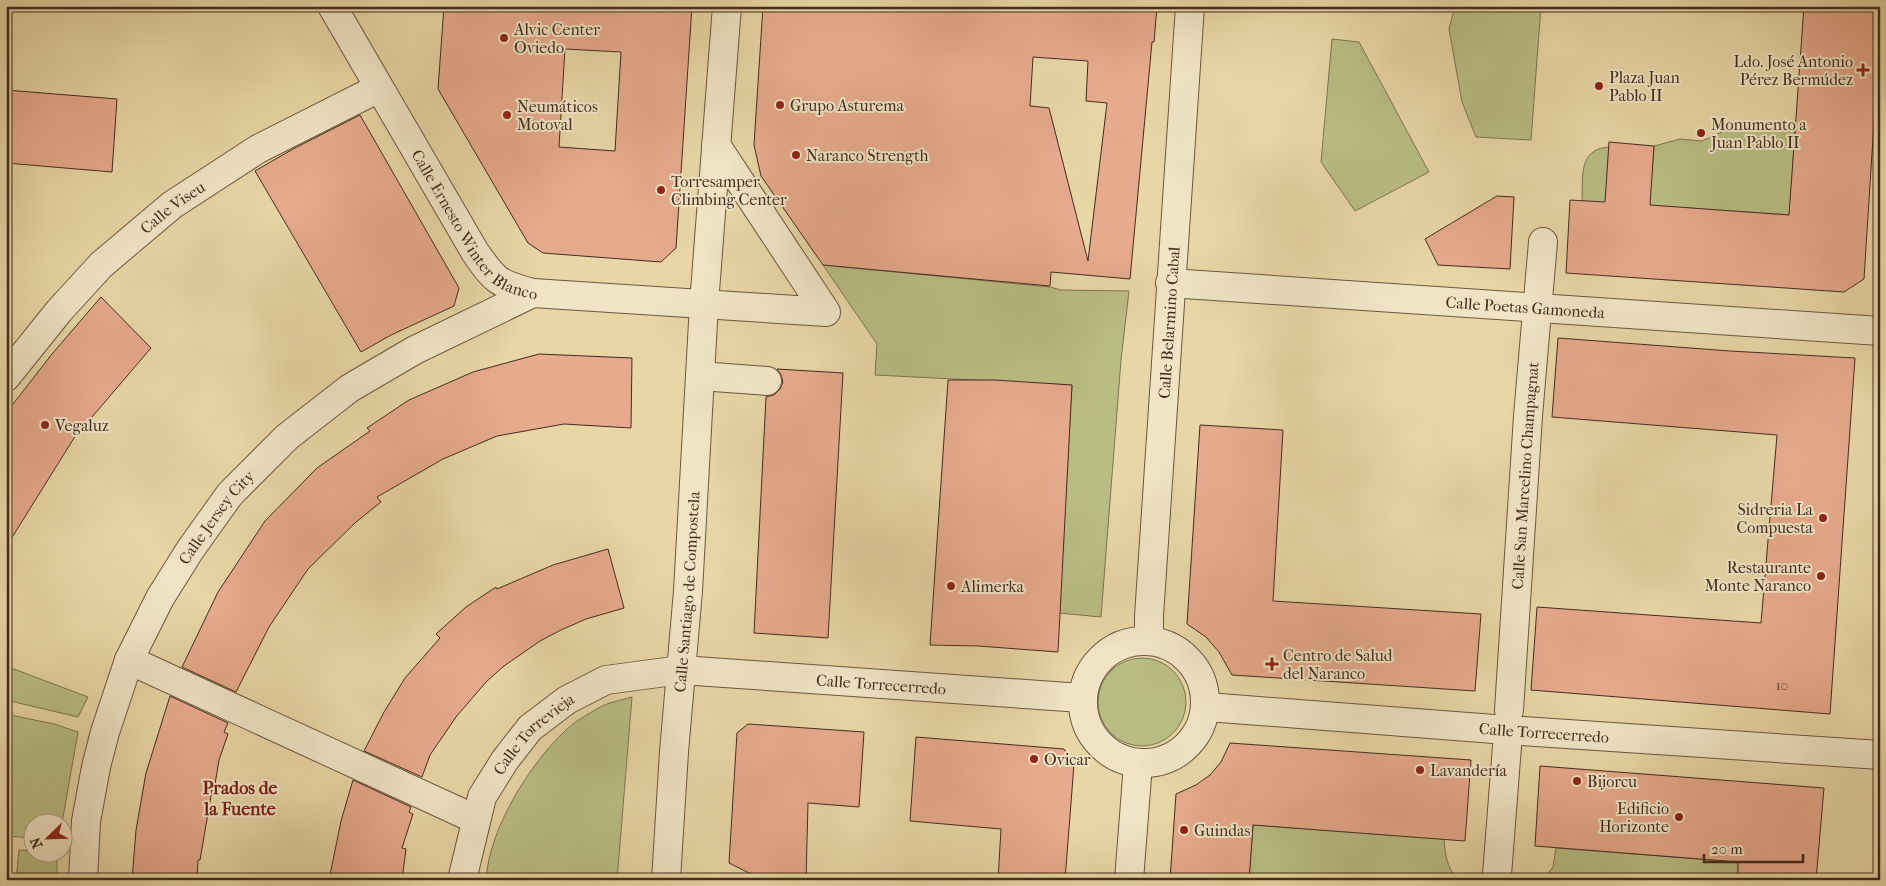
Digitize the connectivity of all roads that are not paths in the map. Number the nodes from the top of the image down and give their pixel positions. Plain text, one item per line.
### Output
1 (332, 6) edge
2 (727, 6) edge
3 (1190, 6) edge
4 (380, 88) junction
5 (716, 145) junction
6 (1543, 242) dead end
7 (1170, 283) junction
8 (533, 293) junction
9 (704, 304) junction
10 (1537, 307) junction
11 (1880, 332) edge
12 (700, 376) junction
13 (6, 377) edge
14 (767, 381) dead end
15 (1149, 641) junction
16 (129, 660) junction
17 (681, 670) junction
18 (1082, 698) junction
19 (1207, 707) junction
20 (1509, 710) dead end
21 (1506, 746) dead end
22 (1880, 755) edge
23 (1138, 764) junction
24 (475, 819) junction
25 (1497, 875) dead end
26 (83, 880) edge
27 (462, 880) edge
28 (666, 880) edge
29 (1129, 880) edge

1 - 4 street, Calle Ernesto Winter Blanco
2 - 5 street, Calle Santiago de Compostela
3 - 7 street, Calle Belarmino Cabal
4 - 8 street, Calle Ernesto Winter Blanco
4 - 13 street, Calle Viseu
5 - 9 street, Calle Santiago de Compostela
5 - 9 street, Calle Ernesto Winter Blanco
6 - 10 street, Calle San Marcelino Champagnat
7 - 10 street, Calle Poetas Gamoneda
7 - 15 street, Calle Belarmino Cabal
8 - 9 street, Calle Ernesto Winter Blanco
8 - 16 street, Calle Jersey City
9 - 12 street, Calle Santiago de Compostela
10 - 11 street, Calle Poetas Gamoneda
10 - 20 street, Calle San Marcelino Champagnat
12 - 14 street
12 - 17 street, Calle Santiago de Compostela
15 - 18 street
15 - 19 street
16 - 24 street
16 - 26 street, Calle Jersey City
17 - 18 street, Calle Torrecerredo
17 - 24 street, Calle Torrevieja
17 - 28 street, Calle Santiago de Compostela
18 - 23 street
19 - 22 street, Calle Torrecerredo
19 - 23 street
21 - 25 street
23 - 29 street
24 - 27 street, Calle Torrevieja

